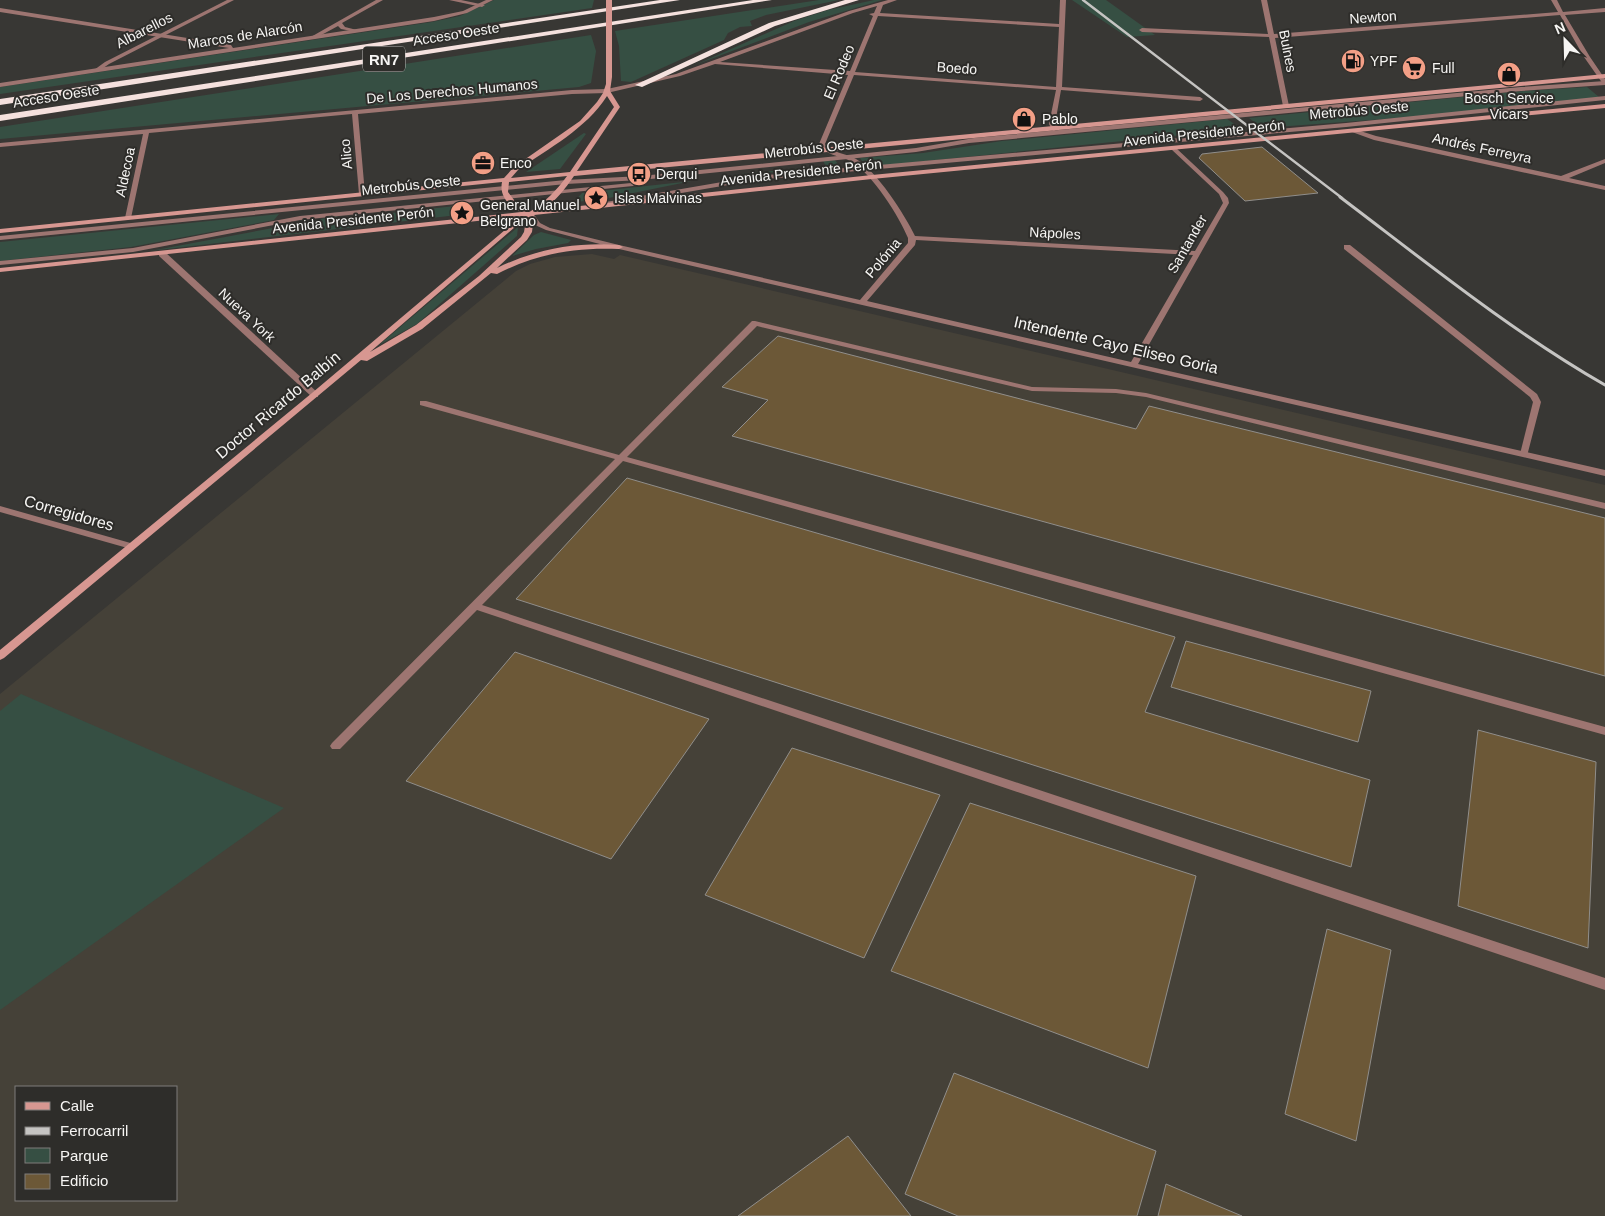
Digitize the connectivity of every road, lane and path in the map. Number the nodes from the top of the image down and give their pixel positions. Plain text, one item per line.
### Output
1 (230, 0) edge
2 (380, 0) edge
3 (452, 0) edge
4 (490, 0) edge
5 (609, 0) edge
6 (676, 0) edge
7 (768, 0) edge
8 (856, 0) edge
9 (894, 0) edge
10 (1063, 0) edge
11 (1264, 0) edge
12 (1554, 0) edge
13 (881, 3) junction
14 (482, 5) junction
15 (0, 10) edge
16 (1605, 10) edge
17 (851, 12) junction
18 (877, 14) junction
19 (1562, 14) junction
20 (338, 23) junction
21 (1062, 26) junction
22 (1142, 30) dead end
23 (355, 31) junction
24 (160, 36) junction
25 (1273, 36) junction
26 (312, 38) junction
27 (241, 49) junction
28 (712, 63) junction
29 (97, 70) junction
30 (853, 72) junction
31 (1602, 76) edge
32 (1605, 83) edge
33 (0, 85) edge
34 (639, 85) junction
35 (1059, 88) junction
36 (607, 91) junction
37 (1605, 98) edge
38 (1200, 99) dead end
39 (0, 102) edge
40 (1286, 106) junction
41 (1605, 106) edge
42 (355, 112) junction
43 (0, 118) edge
44 (1054, 129) junction
45 (1354, 131) junction
46 (146, 132) junction
47 (974, 140) junction
48 (0, 145) edge
49 (1174, 149) junction
50 (825, 150) junction
51 (846, 156) junction
52 (1605, 161) edge
53 (865, 169) junction
54 (572, 174) junction
55 (872, 177) junction
56 (757, 178) junction
57 (1563, 178) junction
58 (566, 182) junction
59 (506, 184) junction
60 (1605, 188) edge
61 (560, 191) junction
62 (362, 194) junction
63 (507, 196) junction
64 (589, 207) junction
65 (531, 214) junction
66 (128, 218) junction
67 (0, 231) edge
68 (0, 238) edge
69 (912, 238) junction
70 (619, 247) junction
71 (1347, 247) dead end
72 (1196, 252) junction
73 (162, 254) junction
74 (0, 263) edge
75 (0, 270) edge
76 (482, 278) junction
77 (862, 302) junction
78 (1134, 364) junction
79 (341, 373) junction
80 (315, 394) junction
81 (422, 403) dead end
82 (1524, 454) junction
83 (619, 458) junction
84 (1605, 473) edge
85 (1605, 506) edge
86 (0, 509) edge
87 (131, 546) junction
88 (475, 606) junction
89 (0, 656) edge
90 (1605, 731) edge
91 (336, 746) dead end
92 (1605, 984) edge

1 - 24 street, Albarellos
2 - 20 street
3 - 14 street
4 - 14 street, Marcos de Alarcón
5 - 36 main road, bridge
6 - 39 highway, Acceso Oeste / RN7
7 - 43 highway, Acceso Oeste / RN7
8 - 34 highway
9 - 13 street, De Los Derechos Humanos
10 - 21 street
11 - 25 street, Bulnes
12 - 19 street
13 - 17 street, De Los Derechos Humanos
13 - 18 street, El Rodeo
14 - 23 street, Marcos de Alarcón
15 - 24 street
16 - 19 street, Newton
17 - 18 street
17 - 28 street, De Los Derechos Humanos
18 - 21 street
18 - 30 street, El Rodeo
19 - 25 street, Newton
19 - 31 street
20 - 23 street
20 - 26 street
21 - 35 street
22 - 25 street, Newton
23 - 26 street, Marcos de Alarcón
24 - 27 street
24 - 29 street, Albarellos
25 - 40 street, Bulnes
26 - 27 street, Marcos de Alarcón
27 - 29 street, Marcos de Alarcón
28 - 30 street, Boedo
28 - 34 street, De Los Derechos Humanos
29 - 33 street, Marcos de Alarcón
30 - 35 street, Boedo
30 - 50 street, El Rodeo
31 - 32 street
31 - 40 main road, Avenida Presidente Perón
32 - 47 street, Metrobús Oeste
34 - 36 street, De Los Derechos Humanos
35 - 38 street, Boedo
35 - 44 street
36 - 42 street, De Los Derechos Humanos
36 - 54 main road, Doctor Ricardo Balbín
36 - 59 main road
37 - 53 street, Metrobús Oeste
40 - 44 main road, Avenida Presidente Perón
41 - 45 main road, Avenida Presidente Perón
42 - 46 street, De Los Derechos Humanos
42 - 62 street, Alico
44 - 50 main road, Avenida Presidente Perón
45 - 49 main road, Avenida Presidente Perón
45 - 57 street, Andrés Ferreyra
46 - 48 street, De Los Derechos Humanos
46 - 66 street, Aldecoa
47 - 50 street, Metrobús Oeste
47 - 51 street, Metrobús Oeste
49 - 55 main road, Avenida Presidente Perón
49 - 72 street, Santander
50 - 51 street
50 - 54 main road, Avenida Presidente Perón
51 - 53 street, Polónia
51 - 58 street, Metrobús Oeste
52 - 57 street
53 - 55 street, Polónia
53 - 56 street, Metrobús Oeste
54 - 58 main road, Doctor Ricardo Balbín
54 - 59 main road, Avenida Presidente Perón
55 - 64 main road, Avenida Presidente Perón
55 - 69 street, Polónia
56 - 61 street, Metrobús Oeste
56 - 64 street, Metrobús Oeste
57 - 60 street, Andrés Ferreyra
58 - 59 street, Metrobús Oeste
58 - 61 main road, Doctor Ricardo Balbín
59 - 62 main road, Avenida Presidente Perón
59 - 63 main road
59 - 68 street, Metrobús Oeste
61 - 63 street, Metrobús Oeste
61 - 65 main road, Doctor Ricardo Balbín
62 - 66 main road, Avenida Presidente Perón
63 - 65 main road
63 - 74 street, Metrobús Oeste
64 - 65 main road, Avenida Presidente Perón
65 - 70 street, Intendente Cayo Eliseo Goria
65 - 73 main road, Avenida Presidente Perón
65 - 76 main road
65 - 79 main road, Doctor Ricardo Balbín
66 - 67 main road, Avenida Presidente Perón
69 - 72 street, Nápoles
69 - 77 street, Polónia
70 - 76 main road
70 - 77 street, Intendente Cayo Eliseo Goria
71 - 82 street
72 - 78 street, Santander
73 - 75 main road, Avenida Presidente Perón
73 - 80 street, Nueva York
76 - 79 main road
77 - 78 street, Intendente Cayo Eliseo Goria
78 - 82 street, Intendente Cayo Eliseo Goria
79 - 80 main road, Doctor Ricardo Balbín
80 - 87 main road, Doctor Ricardo Balbín
81 - 83 street
82 - 84 street, Intendente Cayo Eliseo Goria
83 - 85 street
83 - 88 street
83 - 90 street
86 - 87 street, Corregidores
87 - 89 main road, Doctor Ricardo Balbín
88 - 91 street
88 - 92 street

